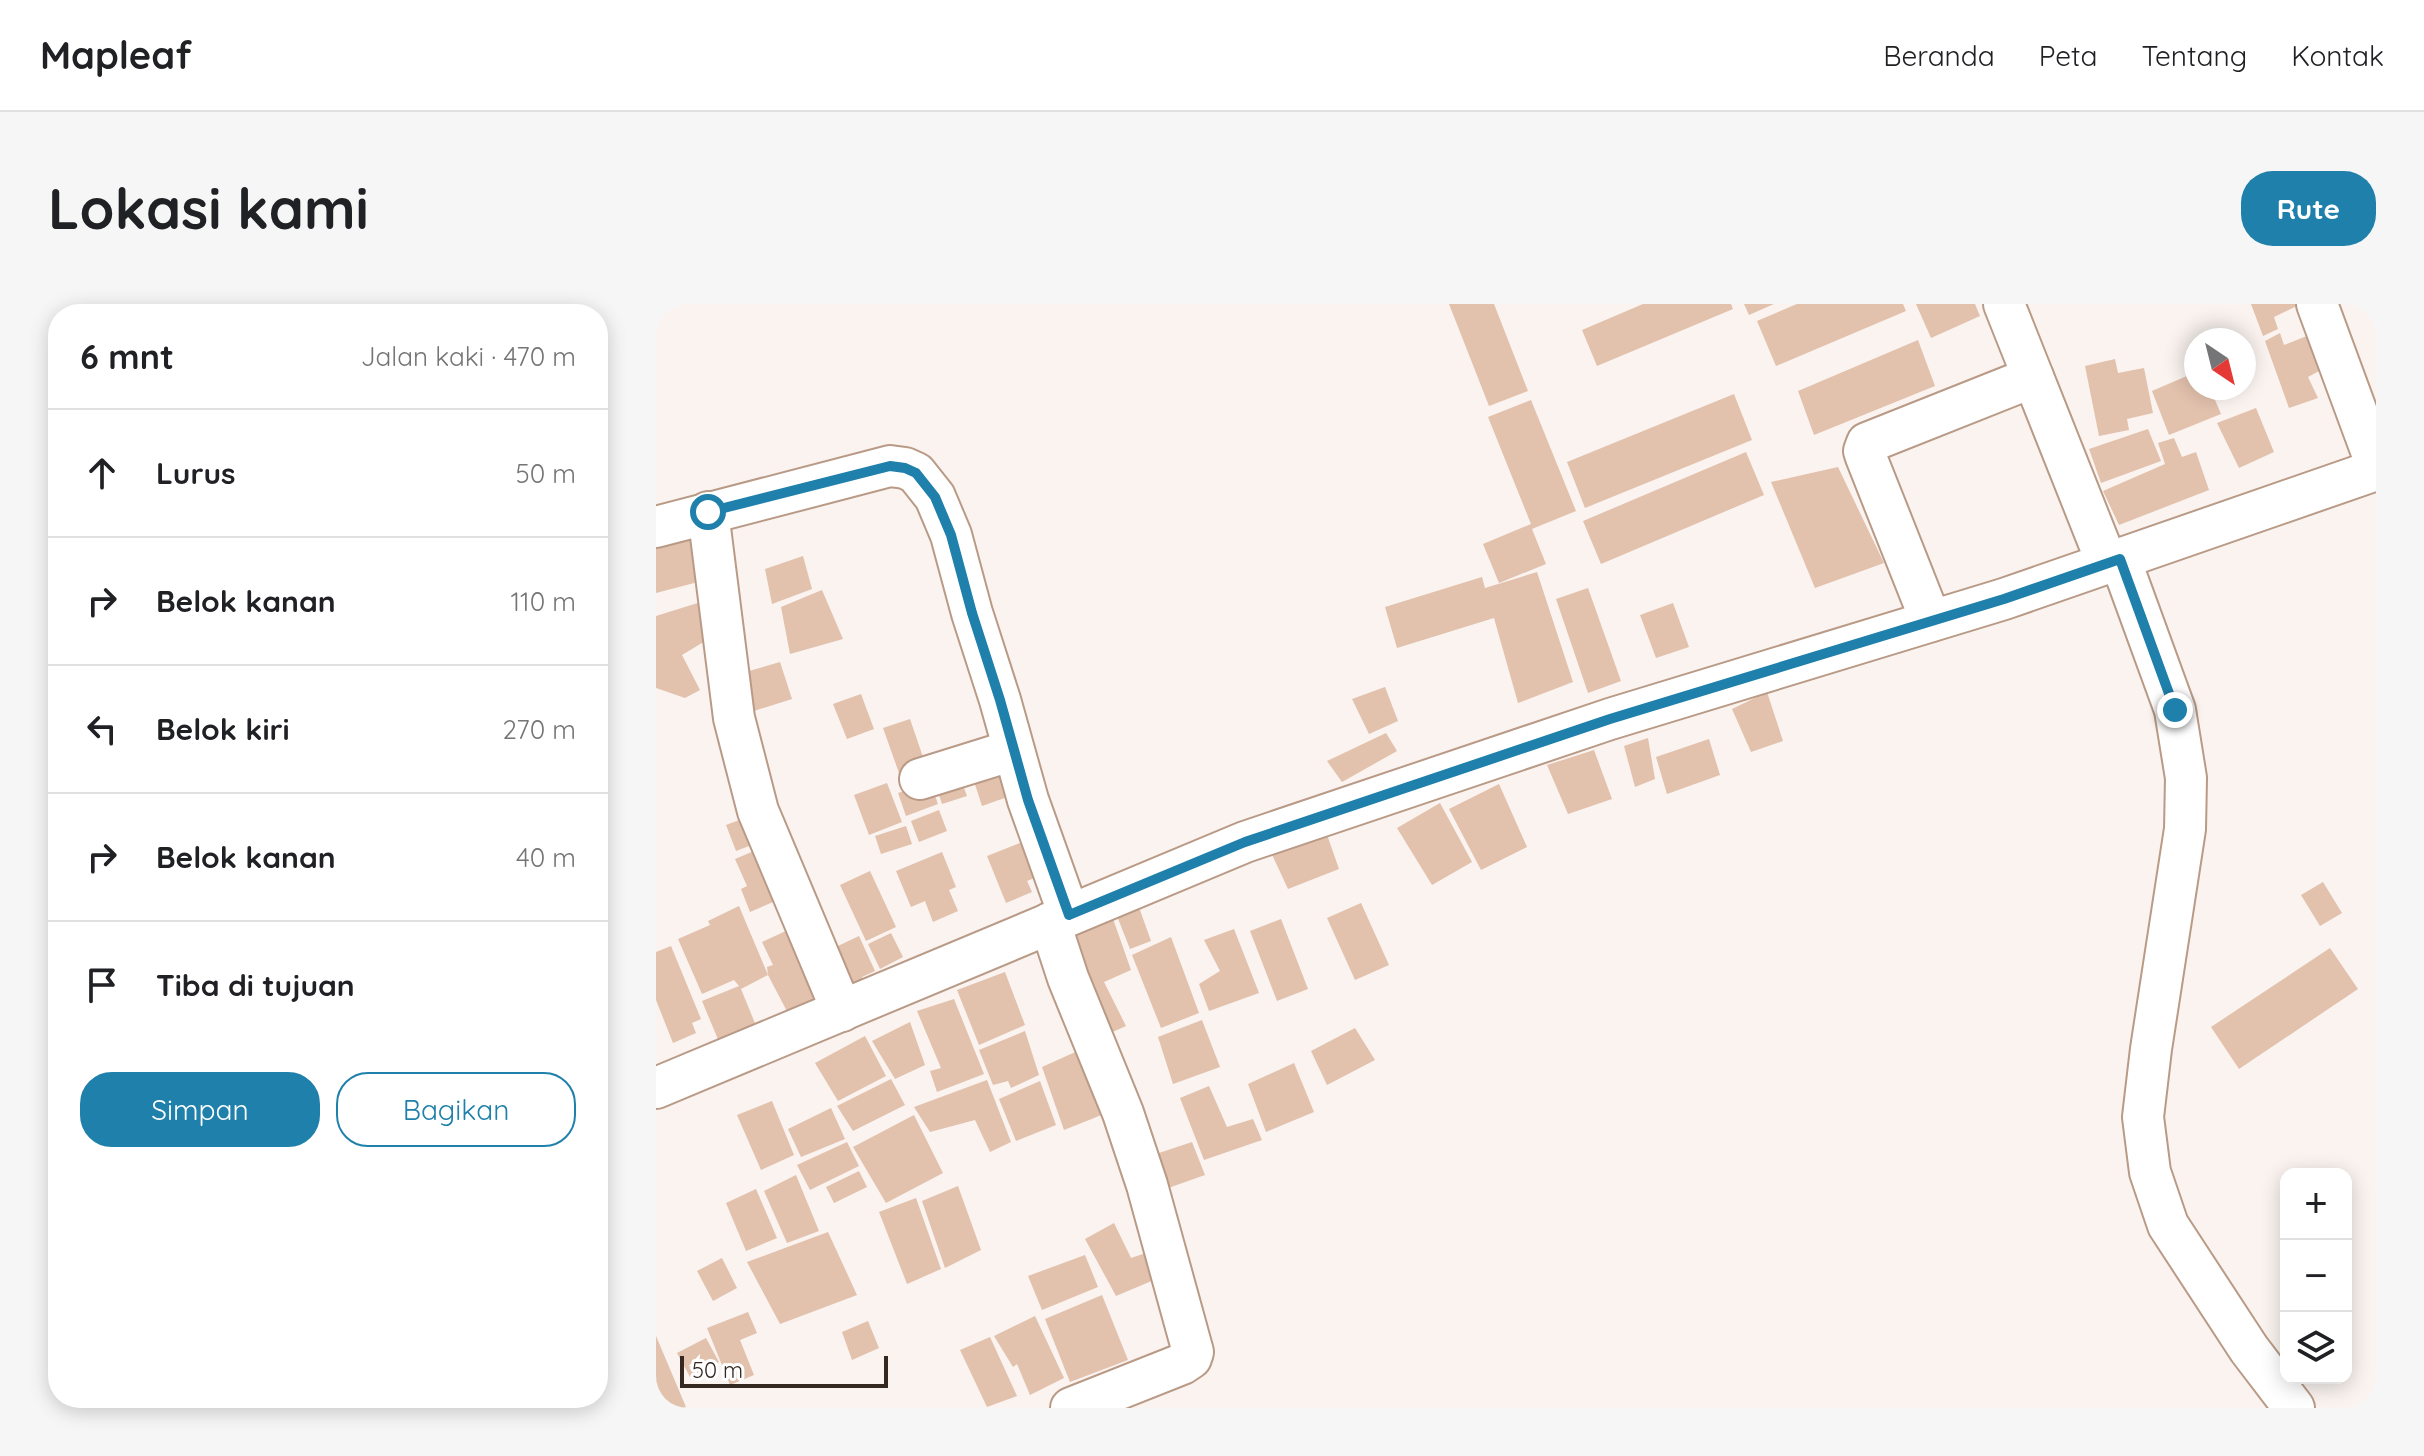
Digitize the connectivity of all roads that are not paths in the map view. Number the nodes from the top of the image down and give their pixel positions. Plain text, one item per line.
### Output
1 (2004, 304) edge
2 (2317, 304) edge
3 (2033, 377) junction
4 (2376, 467) edge
5 (708, 512) junction
6 (656, 527) edge
7 (2114, 561) junction
8 (1931, 621) junction
9 (1013, 750) junction
10 (920, 779) dead end
11 (1060, 919) junction
12 (842, 1011) junction
13 (656, 1088) edge
14 (1071, 1408) edge
15 (2294, 1408) edge

1 - 3 street
2 - 4 street
3 - 7 street
3 - 8 street
4 - 7 street
5 - 6 street
5 - 9 street
5 - 12 street
7 - 8 street
7 - 15 street
8 - 11 street
9 - 10 street
9 - 11 street
11 - 12 street
11 - 14 street
12 - 13 street

